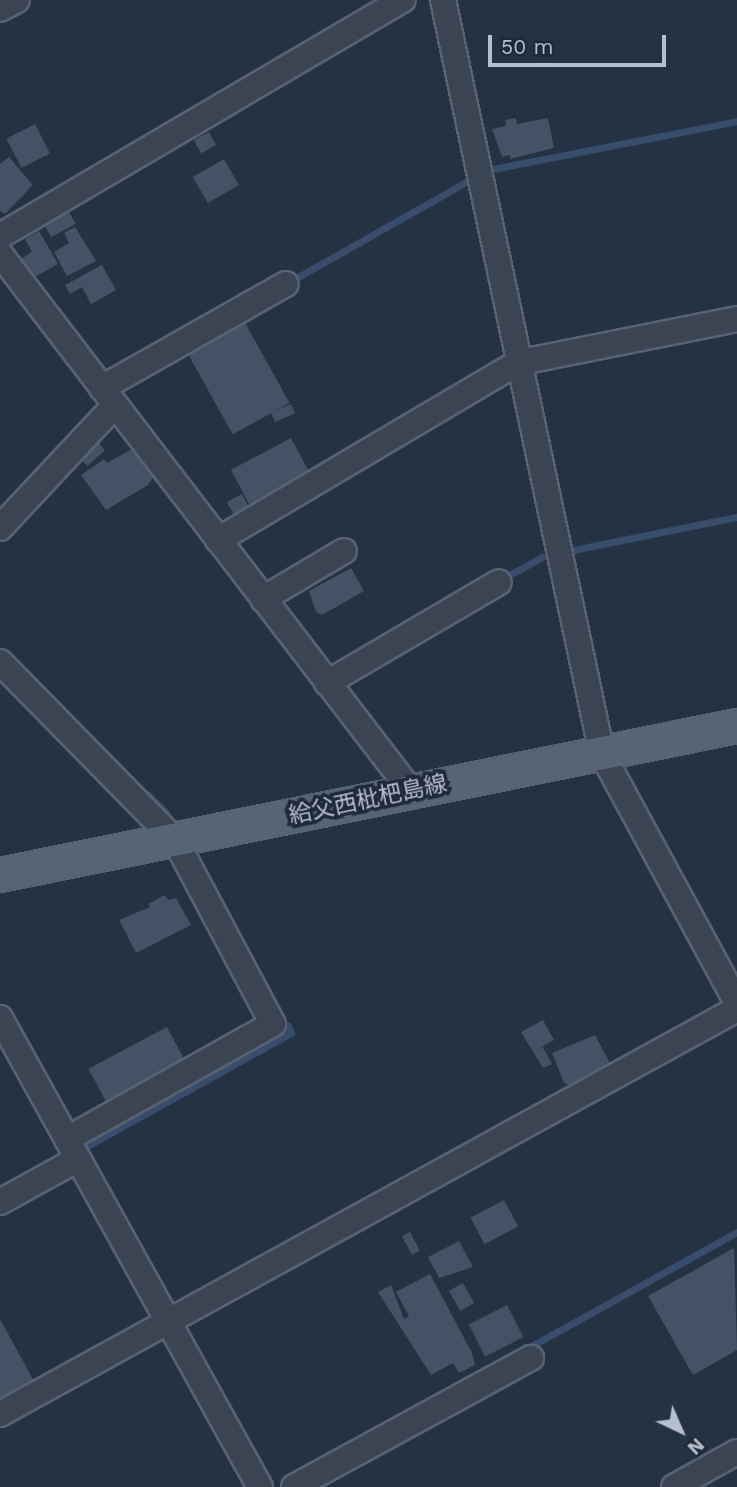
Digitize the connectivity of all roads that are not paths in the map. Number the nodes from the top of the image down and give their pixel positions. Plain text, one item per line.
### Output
1 (17, 0) edge
2 (403, 0) edge
3 (443, 0) edge
4 (0, 9) edge
5 (0, 236) edge
6 (0, 254) edge
7 (286, 284) dead end
8 (737, 318) edge
9 (517, 363) junction
10 (109, 396) junction
11 (0, 528) edge
12 (218, 540) junction
13 (344, 551) dead end
14 (499, 582) dead end
15 (263, 598) junction
16 (0, 662) edge
17 (327, 683) junction
18 (737, 726) edge
19 (602, 754) junction
20 (411, 791) junction
21 (175, 840) junction
22 (0, 875) edge
23 (737, 1006) edge
24 (4, 1033) edge
25 (73, 1149) junction
26 (0, 1202) edge
27 (168, 1321) junction
28 (531, 1358) dead end
29 (0, 1414) edge
30 (737, 1452) edge
31 (260, 1487) edge
32 (294, 1487) edge
33 (674, 1487) edge

1 - 4 street
2 - 5 street
3 - 9 street
6 - 10 street
7 - 10 street
8 - 9 street
9 - 12 street
9 - 19 street
10 - 11 street
10 - 12 street
12 - 15 street
13 - 15 street
14 - 17 street
15 - 17 street
16 - 21 street
17 - 20 street
18 - 19 main road, 給父西枇杷島線
19 - 20 main road, 給父西枇杷島線
19 - 23 street
20 - 21 main road, 給父西枇杷島線
21 - 22 main road, 給父西枇杷島線
21 - 25 street
23 - 27 street
24 - 25 street
25 - 26 street
25 - 27 street
27 - 29 street
27 - 31 street
28 - 32 street
30 - 33 street

